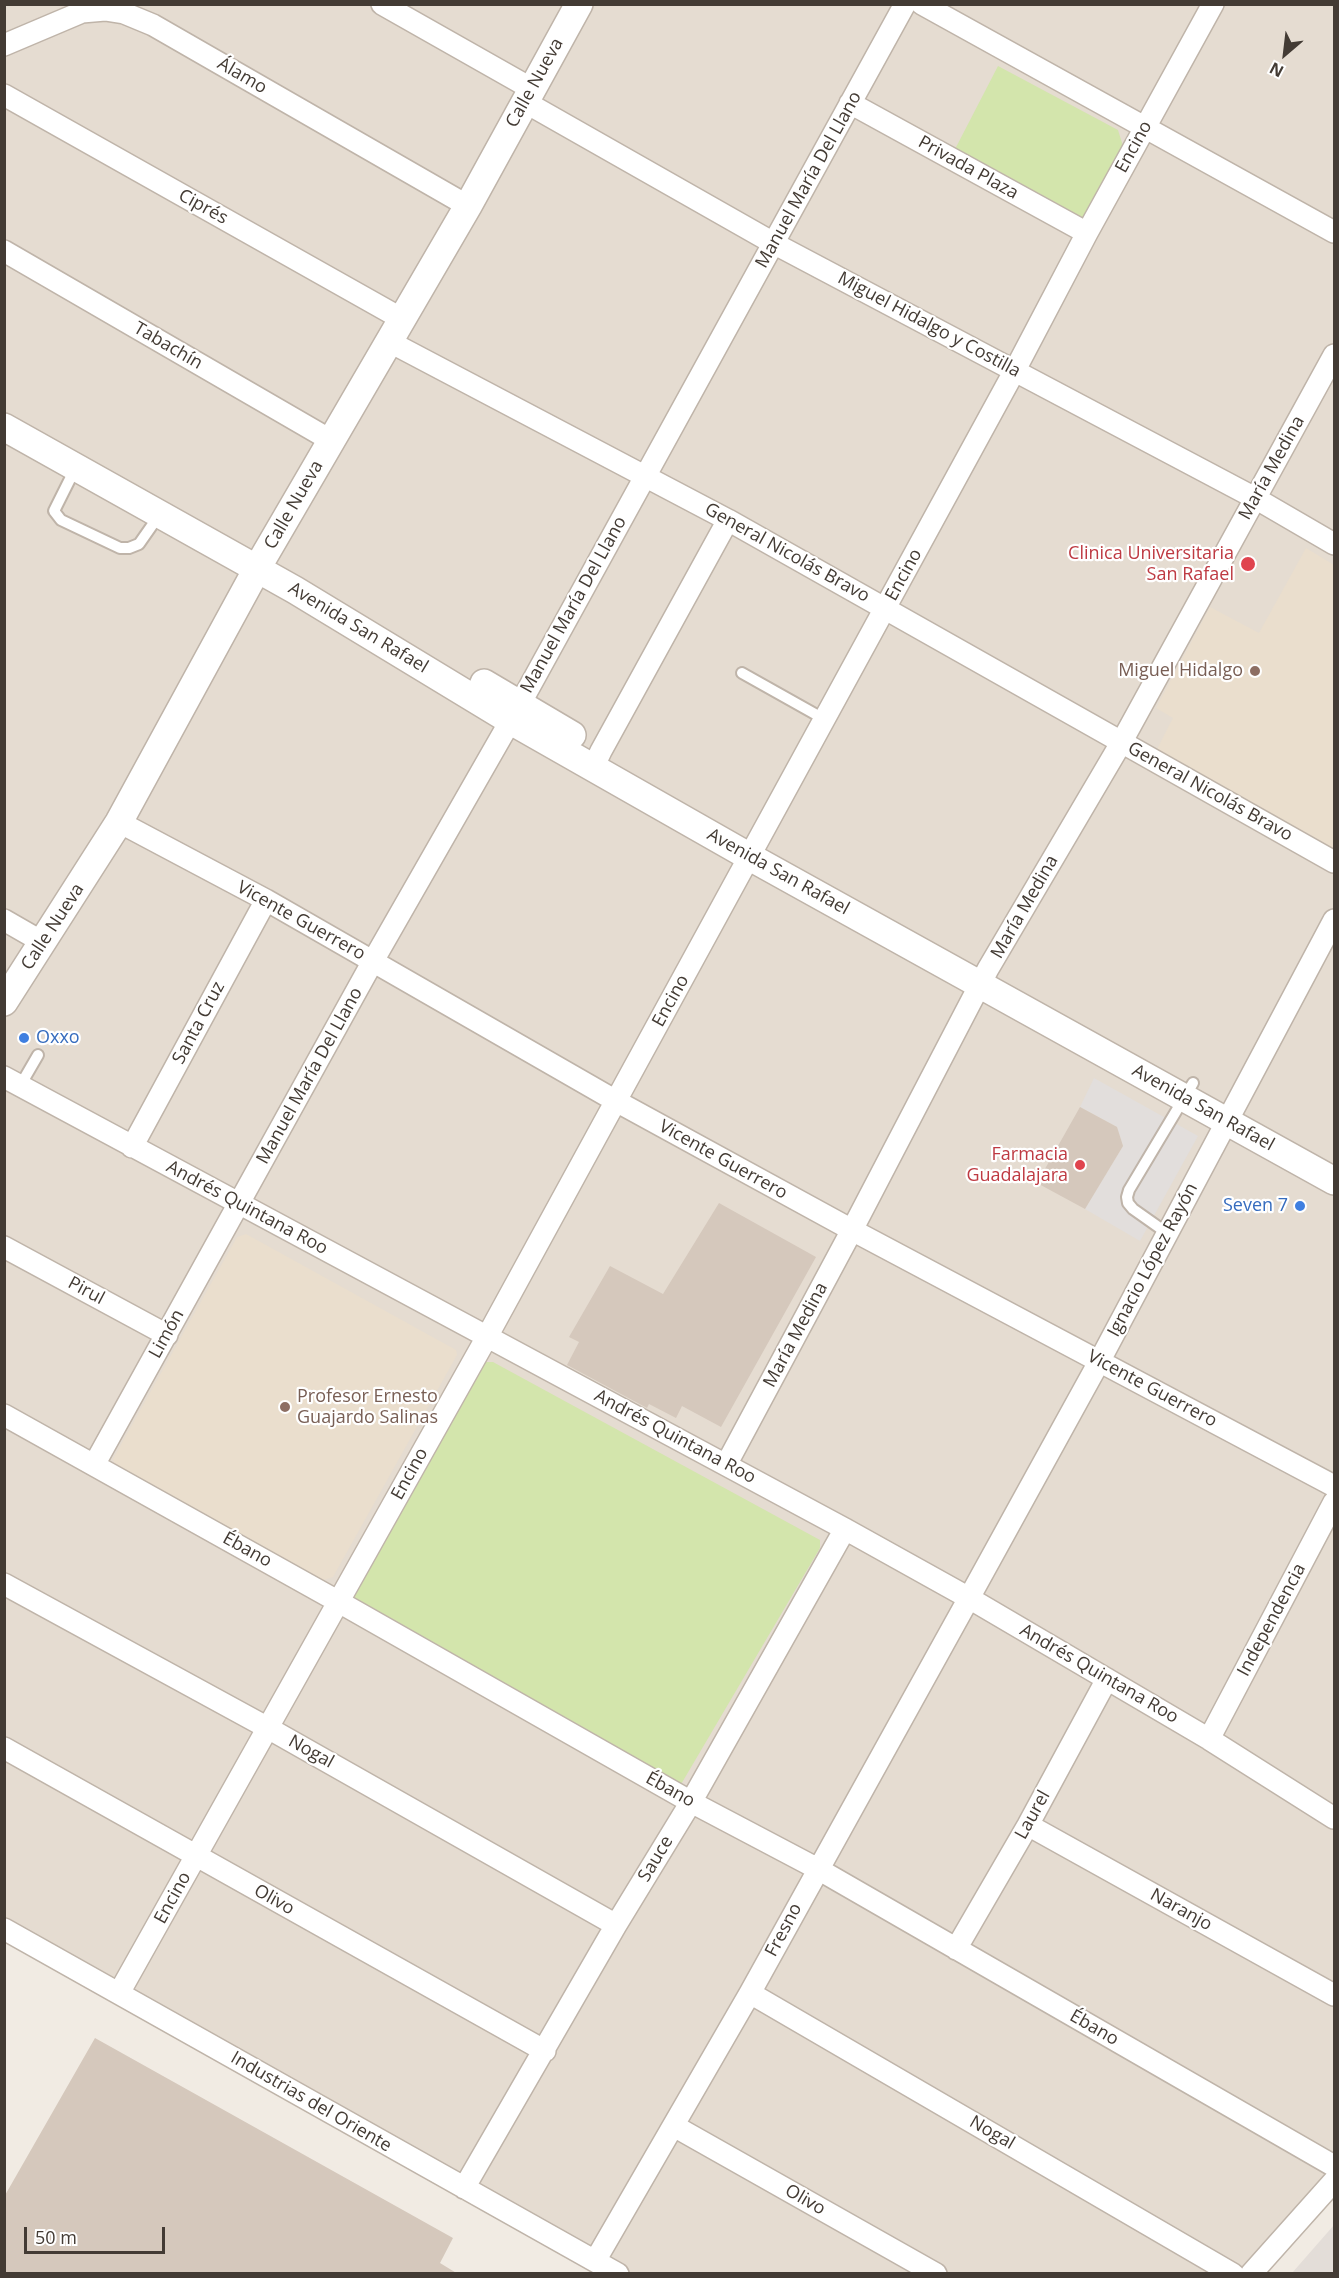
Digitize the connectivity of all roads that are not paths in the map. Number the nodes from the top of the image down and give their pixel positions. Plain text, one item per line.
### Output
1 (382, 4) edge
2 (579, 4) edge
3 (905, 4) edge
4 (922, 4) edge
5 (1213, 4) edge
6 (106, 7) edge
7 (4, 45) edge
8 (4, 95) edge
9 (528, 96) junction
10 (850, 103) junction
11 (1145, 126) junction
12 (468, 206) junction
13 (1335, 232) edge
14 (1087, 233) junction
15 (775, 244) junction
16 (4, 251) edge
17 (396, 331) junction
18 (1335, 355) edge
19 (1015, 370) junction
20 (4, 427) edge
21 (332, 441) junction
22 (76, 467) junction
23 (645, 476) junction
24 (1255, 498) junction
25 (160, 514) junction
26 (728, 520) junction
27 (1335, 544) edge
28 (260, 564) junction
29 (886, 608) junction
30 (742, 672) dead end
31 (515, 712) junction
32 (825, 719) junction
33 (1121, 743) junction
34 (597, 760) junction
35 (119, 822) junction
36 (754, 849) junction
37 (1335, 862) edge
38 (266, 900) junction
39 (4, 920) edge
40 (1335, 920) edge
41 (44, 943) junction
42 (373, 961) junction
43 (984, 977) junction
44 (4, 1002) edge
45 (38, 1054) dead end
46 (12, 1081) edge
47 (1189, 1091) junction
48 (616, 1101) junction
49 (1231, 1114) junction
50 (132, 1147) junction
51 (1335, 1161) edge
52 (1335, 1181) edge
53 (240, 1204) junction
54 (852, 1230) junction
55 (1167, 1233) junction
56 (4, 1247) edge
57 (167, 1335) junction
58 (488, 1335) junction
59 (1099, 1362) junction
60 (4, 1415) edge
61 (94, 1465) junction
62 (726, 1465) junction
63 (1335, 1486) edge
64 (1335, 1502) edge
65 (845, 1529) junction
66 (4, 1584) edge
67 (969, 1598) junction
68 (339, 1602) junction
69 (1107, 1679) junction
70 (268, 1728) junction
71 (1209, 1739) junction
72 (4, 1748) edge
73 (691, 1802) junction
74 (1335, 1818) edge
75 (1028, 1825) junction
76 (196, 1857) junction
77 (818, 1869) junction
78 (616, 1925) junction
79 (4, 1929) edge
80 (957, 1949) junction
81 (119, 1993) junction
82 (750, 1993) junction
83 (1335, 1995) edge
84 (545, 2051) junction
85 (674, 2126) junction
86 (1335, 2166) edge
87 (1335, 2181) edge
88 (464, 2188) junction
89 (596, 2261) junction
90 (618, 2274) edge
91 (936, 2274) edge
92 (1233, 2274) edge
93 (1251, 2274) edge

1 - 9 street, Miguel Hidalgo y Costilla
2 - 9 street, Calle Nueva
3 - 10 street, Manuel María Del Llano
4 - 11 street
5 - 11 street, Encino
6 - 7 street, Álamo
6 - 12 street, Álamo
8 - 17 street, Ciprés
9 - 12 street, Calle Nueva
9 - 15 street, Miguel Hidalgo y Costilla
10 - 14 street, Privada Plaza
10 - 15 street, Manuel María Del Llano
11 - 13 street
11 - 14 street, Encino
12 - 17 street, Calle Nueva
14 - 19 street, Encino
15 - 19 street, Miguel Hidalgo y Costilla
15 - 23 street, Manuel María Del Llano
16 - 21 street, Tabachín
17 - 21 street, Calle Nueva
17 - 23 street, General Nicolás Bravo
18 - 24 street, María Medina
19 - 24 street, Miguel Hidalgo y Costilla
19 - 29 street, Encino
20 - 22 street, Avenida San Rafael
21 - 28 street, Calle Nueva
22 - 25 street, Avenida San Rafael
22 - 25 lane
23 - 26 street, General Nicolás Bravo
23 - 31 street, Manuel María Del Llano
24 - 27 street, Miguel Hidalgo y Costilla
24 - 33 street, María Medina
25 - 28 street, Avenida San Rafael
26 - 29 street, General Nicolás Bravo
26 - 34 street
28 - 31 street, Avenida San Rafael
28 - 35 street, Calle Nueva
29 - 32 street, Encino
29 - 33 street, General Nicolás Bravo
30 - 32 lane
31 - 34 street, Avenida San Rafael
31 - 42 street, Manuel María Del Llano
32 - 36 street, Encino
33 - 37 street, General Nicolás Bravo
33 - 43 street, María Medina
34 - 36 street, Avenida San Rafael
35 - 38 street, Vicente Guerrero
35 - 41 street, Calle Nueva
36 - 43 street, Avenida San Rafael
36 - 48 street, Encino
38 - 42 street, Vicente Guerrero
38 - 50 street, Santa Cruz
39 - 41 street
40 - 49 street, Ignacio López Rayón
41 - 44 street, Calle Nueva
42 - 48 street, Vicente Guerrero
42 - 53 street, Manuel María Del Llano
43 - 47 street, Avenida San Rafael
43 - 54 street, María Medina
45 - 46 lane
46 - 50 street, Andrés Quintana Roo
47 - 49 street, Avenida San Rafael
47 - 55 lane
48 - 54 street, Vicente Guerrero
48 - 58 street, Encino
49 - 51 street, Avenida San Rafael
49 - 52 street, Avenida San Rafael
49 - 55 street, Ignacio López Rayón
50 - 53 street, Andrés Quintana Roo
53 - 57 street, Limón
53 - 58 street, Andrés Quintana Roo
54 - 59 street, Vicente Guerrero
54 - 62 street, María Medina
55 - 59 street, Ignacio López Rayón
56 - 57 street, Pirul
57 - 61 street, Limón
58 - 62 street, Andrés Quintana Roo
58 - 68 street, Encino
59 - 63 street, Vicente Guerrero
59 - 67 street, Ignacio López Rayón
60 - 61 street, Ébano
61 - 68 street, Ébano
62 - 65 street, Andrés Quintana Roo
64 - 71 street, Independencia
65 - 67 street, Andrés Quintana Roo
65 - 73 street, Sauce
66 - 70 street, Nogal
67 - 69 street, Andrés Quintana Roo
67 - 77 street, Fresno
68 - 70 street, Encino
68 - 73 street, Ébano
69 - 71 street, Andrés Quintana Roo
69 - 75 street, Laurel
70 - 76 street, Encino
70 - 78 street, Nogal
71 - 74 street, Andrés Quintana Roo
72 - 76 street, Olivo
73 - 77 street, Ébano
73 - 78 street, Sauce
75 - 80 street, Laurel
75 - 83 street, Naranjo
76 - 81 street, Encino
76 - 84 street, Olivo
77 - 80 street, Ébano
77 - 82 street, Fresno
78 - 84 street, Sauce
79 - 81 street, Industrias del Oriente
80 - 86 street, Ébano
81 - 88 street, Industrias del Oriente
82 - 85 street, Fresno
82 - 92 street, Nogal
84 - 88 street, Sauce
85 - 89 street, Fresno
85 - 91 street, Olivo
87 - 93 street
88 - 89 street, Industrias del Oriente
89 - 90 street, Industrias del Oriente

